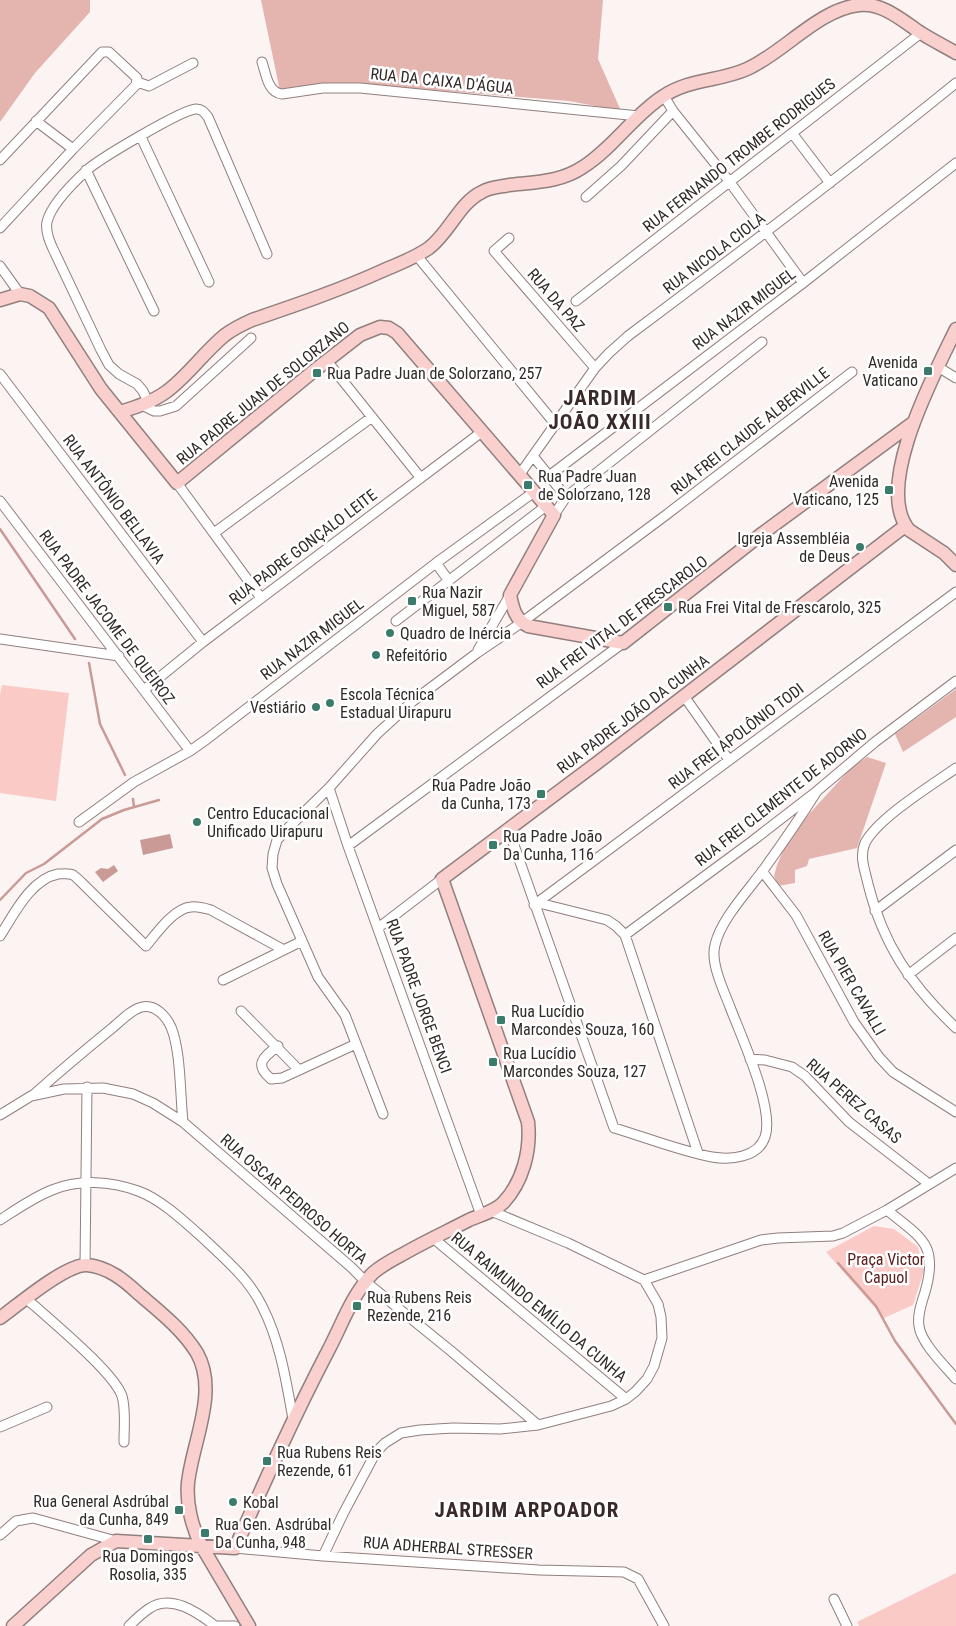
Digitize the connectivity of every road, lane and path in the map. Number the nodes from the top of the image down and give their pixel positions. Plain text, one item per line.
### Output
1 (920, 32) junction
2 (956, 53) edge
3 (262, 62) dead end
4 (193, 63) dead end
5 (136, 79) junction
6 (956, 83) edge
7 (664, 96) junction
8 (673, 111) junction
9 (639, 116) junction
10 (36, 120) junction
11 (792, 133) junction
12 (140, 137) junction
13 (72, 149) junction
14 (0, 160) edge
15 (956, 164) edge
16 (86, 170) junction
17 (729, 182) junction
18 (830, 183) junction
19 (586, 197) dead end
20 (1, 224) edge
21 (766, 232) junction
22 (509, 238) dead end
23 (267, 254) dead end
24 (417, 256) junction
25 (0, 266) edge
26 (10, 280) junction
27 (0, 281) edge
28 (209, 282) dead end
29 (803, 283) junction
30 (20, 294) junction
31 (0, 300) edge
32 (576, 301) dead end
33 (154, 311) dead end
34 (956, 329) edge
35 (251, 338) dead end
36 (762, 342) dead end
37 (327, 361) junction
38 (938, 367) junction
39 (595, 368) junction
40 (852, 372) dead end
41 (0, 374) edge
42 (956, 378) edge
43 (145, 403) junction
44 (120, 412) junction
45 (372, 417) junction
46 (914, 422) junction
47 (556, 425) junction
48 (483, 431) junction
49 (533, 456) junction
50 (520, 474) junction
51 (549, 476) junction
52 (420, 477) junction
53 (177, 483) junction
54 (534, 492) junction
55 (566, 497) junction
56 (0, 501) edge
57 (550, 511) junction
58 (905, 526) junction
59 (214, 533) junction
60 (436, 563) junction
61 (956, 565) edge
62 (449, 581) junction
63 (956, 592) edge
64 (510, 596) junction
65 (261, 598) junction
66 (396, 621) dead end
67 (521, 622) junction
68 (0, 638) edge
69 (203, 642) junction
70 (623, 643) junction
71 (477, 652) junction
72 (119, 656) junction
73 (956, 682) edge
74 (144, 690) junction
75 (684, 696) junction
76 (190, 751) junction
77 (729, 760) junction
78 (956, 768) edge
79 (329, 788) junction
80 (817, 791) junction
81 (79, 822) dead end
82 (508, 828) junction
83 (348, 846) junction
84 (956, 850) edge
85 (762, 871) junction
86 (442, 879) junction
87 (537, 904) junction
88 (875, 911) junction
89 (378, 928) junction
90 (625, 935) junction
91 (0, 936) edge
92 (956, 938) edge
93 (302, 941) junction
94 (284, 950) junction
95 (908, 975) junction
96 (223, 980) dead end
97 (241, 1011) dead end
98 (956, 1028) edge
99 (356, 1044) junction
100 (278, 1046) junction
101 (750, 1059) junction
102 (299, 1070) junction
103 (86, 1087) junction
104 (31, 1096) junction
105 (956, 1112) edge
106 (382, 1114) dead end
107 (0, 1115) edge
108 (183, 1122) junction
109 (698, 1153) junction
110 (956, 1168) edge
111 (86, 1182) junction
112 (929, 1184) junction
113 (887, 1210) junction
114 (486, 1213) junction
115 (0, 1220) edge
116 (433, 1238) junction
117 (85, 1265) junction
118 (644, 1280) junction
119 (366, 1282) junction
120 (26, 1299) junction
121 (0, 1318) edge
122 (956, 1379) edge
123 (626, 1399) junction
124 (47, 1407) dead end
125 (293, 1419) junction
126 (538, 1425) junction
127 (0, 1427) edge
128 (124, 1442) dead end
129 (0, 1535) edge
130 (116, 1542) junction
131 (202, 1545) junction
132 (235, 1548) junction
133 (323, 1556) junction
134 (834, 1599) dead end
135 (13, 1626) edge
136 (129, 1626) edge
137 (213, 1626) edge
138 (235, 1626) edge
139 (249, 1626) edge
140 (664, 1626) edge
141 (847, 1626) edge

1 - 2 street
1 - 7 street
1 - 11 street, RUA FERNANDO TROMBE RODRIGUES
3 - 9 street, RUA DA CAIXA D'ÁGUA
4 - 5 street
5 - 10 street
5 - 13 street
6 - 18 street, RUA NICOLA CIOLA
7 - 8 street
7 - 9 street
8 - 17 street
8 - 19 street
9 - 24 street
10 - 13 street
10 - 14 street
11 - 17 street, RUA FERNANDO TROMBE RODRIGUES
11 - 18 street
12 - 16 street
12 - 23 street
12 - 28 street
13 - 20 street
15 - 29 street, RUA NAZIR MIGUEL
16 - 33 street
16 - 43 street
17 - 21 street
17 - 32 street, RUA FERNANDO TROMBE RODRIGUES
18 - 21 street, RUA NICOLA CIOLA
21 - 29 street
21 - 39 street, RUA NICOLA CIOLA
22 - 39 street, RUA DA PAZ
24 - 43 street
24 - 47 street
25 - 26 street
26 - 27 street
26 - 30 street
29 - 51 street, RUA NAZIR MIGUEL
30 - 31 street
30 - 44 street
34 - 38 street
35 - 43 street
36 - 55 street
37 - 45 street
37 - 48 street, RUA PADRE JUAN DE SOLORZANO
37 - 53 street, RUA PADRE JUAN DE SOLORZANO
38 - 42 street
38 - 46 street
39 - 47 street, RUA NICOLA CIOLA
40 - 67 street, RUA FREI CLAUDE ALBERVILLE
41 - 69 street, RUA ANTÔNIO BELLAVIA
43 - 44 street
44 - 53 street
45 - 52 street
45 - 59 street
46 - 58 street
46 - 70 street, RUA FREI VITAL DE FRESCAROLO
47 - 49 street, RUA NICOLA CIOLA
48 - 50 street, RUA PADRE JUAN DE SOLORZANO
48 - 52 street, RUA PADRE GONÇALO LEITE
49 - 50 street, RUA NICOLA CIOLA
49 - 51 street
50 - 54 street, RUA PADRE JUAN DE SOLORZANO
51 - 55 street
52 - 65 street, RUA PADRE GONÇALO LEITE
53 - 59 street
54 - 57 street, RUA PADRE JUAN DE SOLORZANO
54 - 60 street, RUA NAZIR MIGUEL
55 - 57 street
56 - 72 street, RUA PADRE JACOME DE QUEIROZ
57 - 62 street
57 - 64 street
58 - 61 street
58 - 75 street, RUA PADRE JOÃO DA CUNHA
59 - 65 street
60 - 62 street
60 - 76 street, RUA NAZIR MIGUEL
62 - 66 street
63 - 77 street, RUA FREI APOLÔNIO TODI
64 - 67 street
64 - 71 street
65 - 69 street, RUA PADRE GONÇALO LEITE
67 - 70 street
67 - 71 street, RUA FREI CLAUDE ALBERVILLE
68 - 72 street
69 - 74 street, RUA PADRE GONÇALO LEITE
70 - 83 street, RUA FREI VITAL DE FRESCAROLO
71 - 79 street, RUA FREI CLAUDE ALBERVILLE
72 - 74 street, RUA PADRE JACOME DE QUEIROZ
73 - 80 street, RUA FREI CLEMENTE DE ADORNO
74 - 76 street, RUA PADRE JACOME DE QUEIROZ
75 - 77 street
75 - 82 street, RUA PADRE JOÃO DA CUNHA
76 - 81 street, RUA NAZIR MIGUEL
77 - 87 street, RUA FREI APOLÔNIO TODI
78 - 88 street
79 - 83 street, RUA PADRE JORGE BENCI
79 - 93 street, RUA FREI CLAUDE ALBERVILLE
80 - 85 street
80 - 90 street, RUA FREI CLEMENTE DE ADORNO
82 - 86 street, RUA PADRE JOÃO DA CUNHA
82 - 87 street
83 - 89 street, RUA PADRE JORGE BENCI
84 - 88 street
85 - 101 street
85 - 105 street, RUA PIER CAVALLI
86 - 89 street, RUA PADRE JOÃO DA CUNHA
86 - 114 street
87 - 90 street
87 - 109 street
88 - 95 street
89 - 114 street, RUA PADRE JORGE BENCI
90 - 109 street
91 - 94 street
92 - 95 street
93 - 94 street
93 - 99 street, RUA FREI CLAUDE ALBERVILLE
94 - 96 street
95 - 98 street
97 - 100 street
99 - 102 street
99 - 106 street, RUA FREI CLAUDE ALBERVILLE
100 - 102 street
100 - 102 street
101 - 109 street
101 - 112 street, RUA PEREZ CASAS
103 - 104 street, RUA OSCAR PEDROSO HORTA
103 - 108 street, RUA OSCAR PEDROSO HORTA
103 - 111 street
104 - 107 street, RUA OSCAR PEDROSO HORTA
104 - 108 street
108 - 119 street, RUA OSCAR PEDROSO HORTA
110 - 112 street
111 - 115 street
111 - 117 street
111 - 125 street
112 - 113 street
113 - 118 street
113 - 122 street
114 - 116 street
114 - 118 street
116 - 119 street
116 - 123 street, RUA RAIMUNDO EMÍLIO DA CUNHA
117 - 120 street
117 - 131 street
118 - 123 street
119 - 125 street
119 - 126 street, RUA OSCAR PEDROSO HORTA
120 - 121 street
120 - 128 street
123 - 126 street
124 - 127 street
125 - 132 street
126 - 133 street
129 - 130 street
130 - 131 street, RUA ADHERBAL STRESSER
130 - 135 street
131 - 132 street, RUA ADHERBAL STRESSER
131 - 139 street
132 - 133 street, RUA ADHERBAL STRESSER
133 - 140 street, RUA ADHERBAL STRESSER
134 - 141 street
136 - 137 street
137 - 138 street

